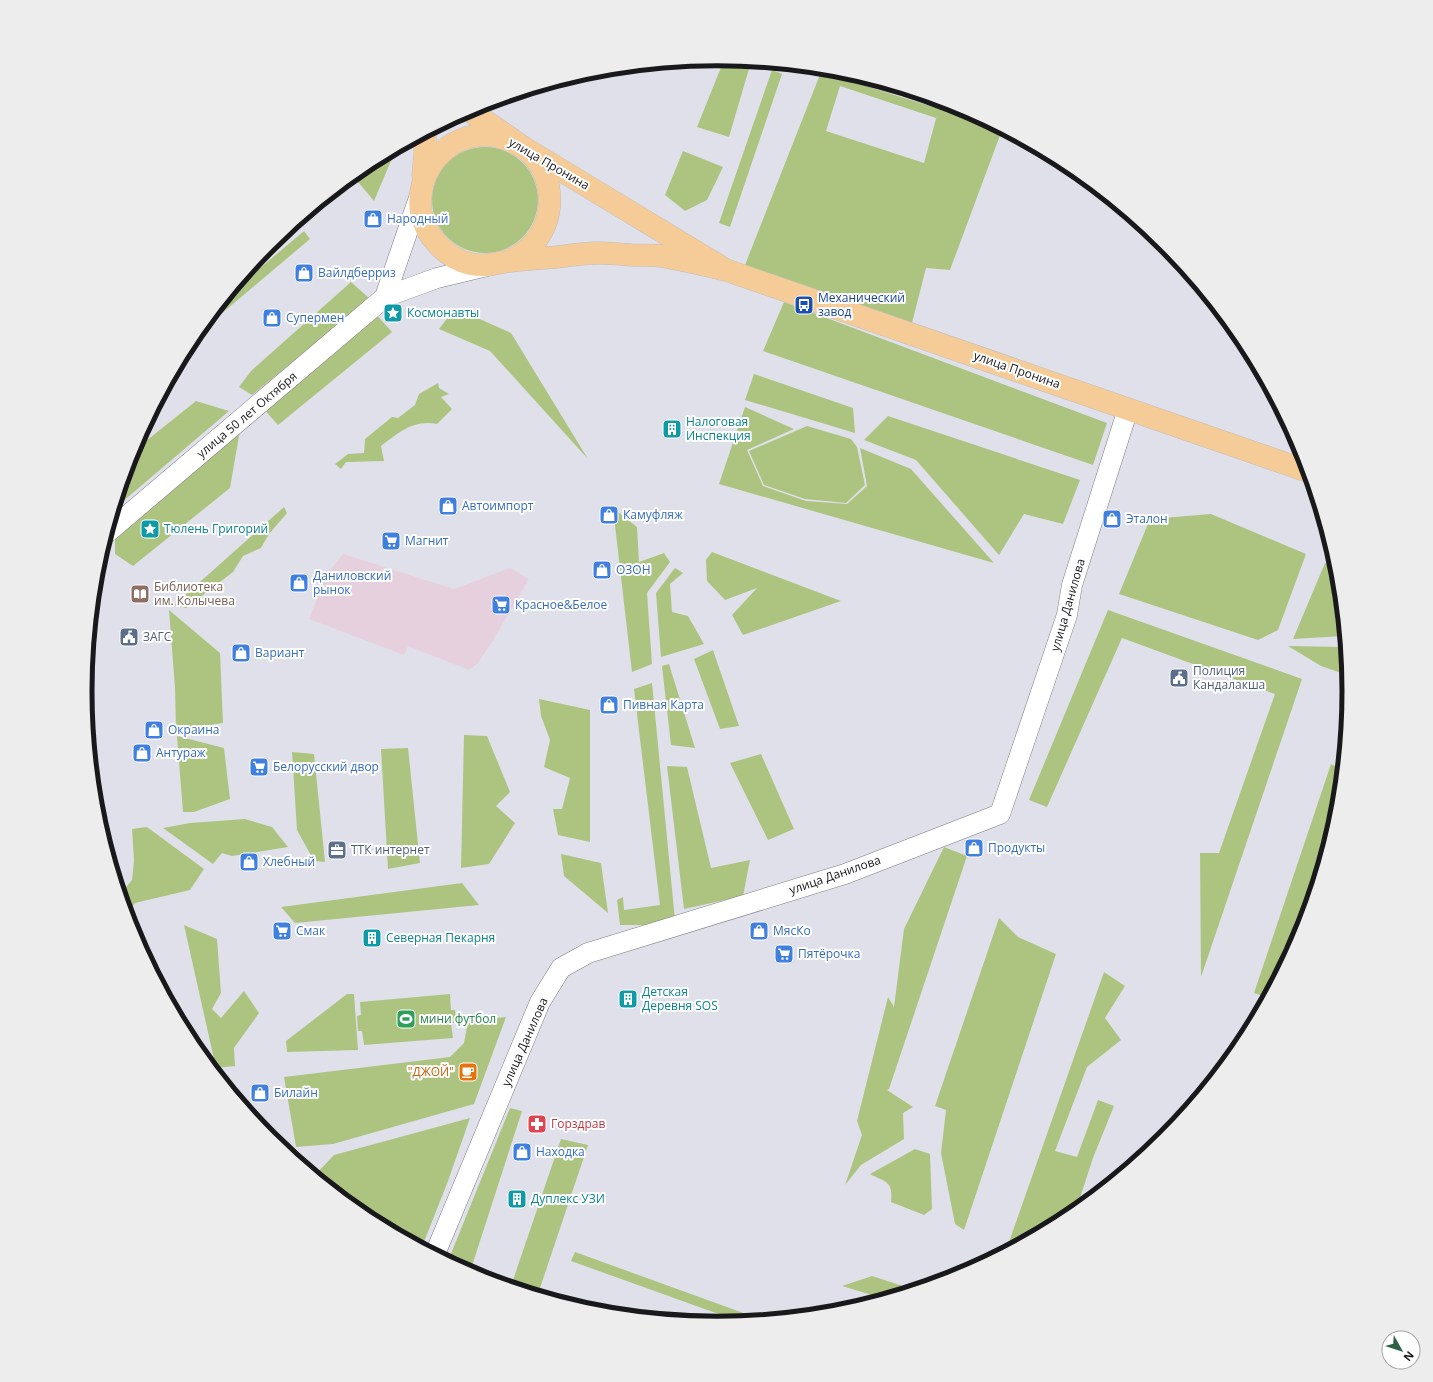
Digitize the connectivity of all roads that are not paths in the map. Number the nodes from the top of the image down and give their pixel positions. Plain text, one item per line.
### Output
1 (476, 115) edge
2 (425, 138) edge
3 (521, 146) junction
4 (421, 189) junction
5 (499, 263) junction
6 (726, 270) junction
7 (385, 297) junction
8 (1128, 409) junction
9 (1300, 468) edge
10 (114, 527) edge
11 (437, 1250) edge

1 - 3 main road
2 - 4 main road
3 - 4 main road, улица Пронина
3 - 5 main road
3 - 6 main road, улица Пронина
4 - 5 main road, улица Пронина
4 - 7 street
5 - 6 main road, улица Пронина
5 - 7 street
6 - 8 main road, улица Пронина
7 - 10 street, улица 50 лет Октября
8 - 9 main road, улица Пронина
8 - 11 street, улица Данилова

